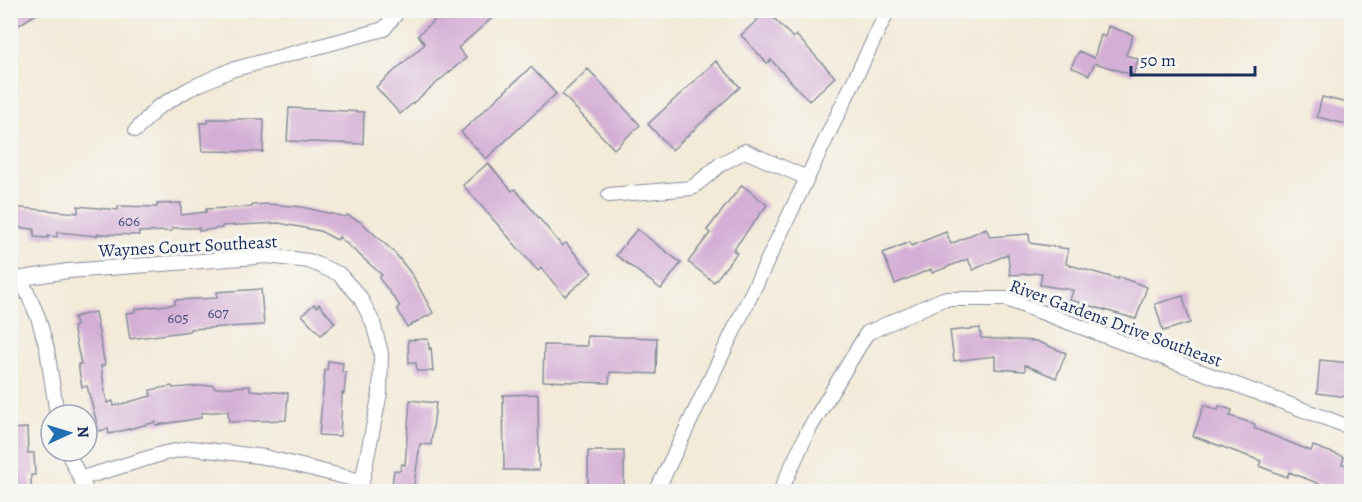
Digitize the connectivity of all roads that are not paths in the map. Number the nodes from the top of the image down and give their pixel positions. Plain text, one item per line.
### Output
1 (399, 10) edge
2 (888, 10) edge
3 (136, 130) dead end
4 (807, 178) junction
5 (609, 195) dead end
6 (16, 279) edge
7 (55, 403) edge
8 (1352, 428) edge
9 (74, 463) edge
10 (82, 478) junction
11 (361, 486) edge
12 (87, 492) edge
13 (656, 492) edge
14 (780, 492) edge

1 - 3 street
2 - 4 street
4 - 5 street
4 - 13 street
6 - 7 street
6 - 11 street, Waynes Court Southeast
8 - 14 street, River Gardens Drive Southeast
9 - 10 street
10 - 11 street
10 - 12 street

